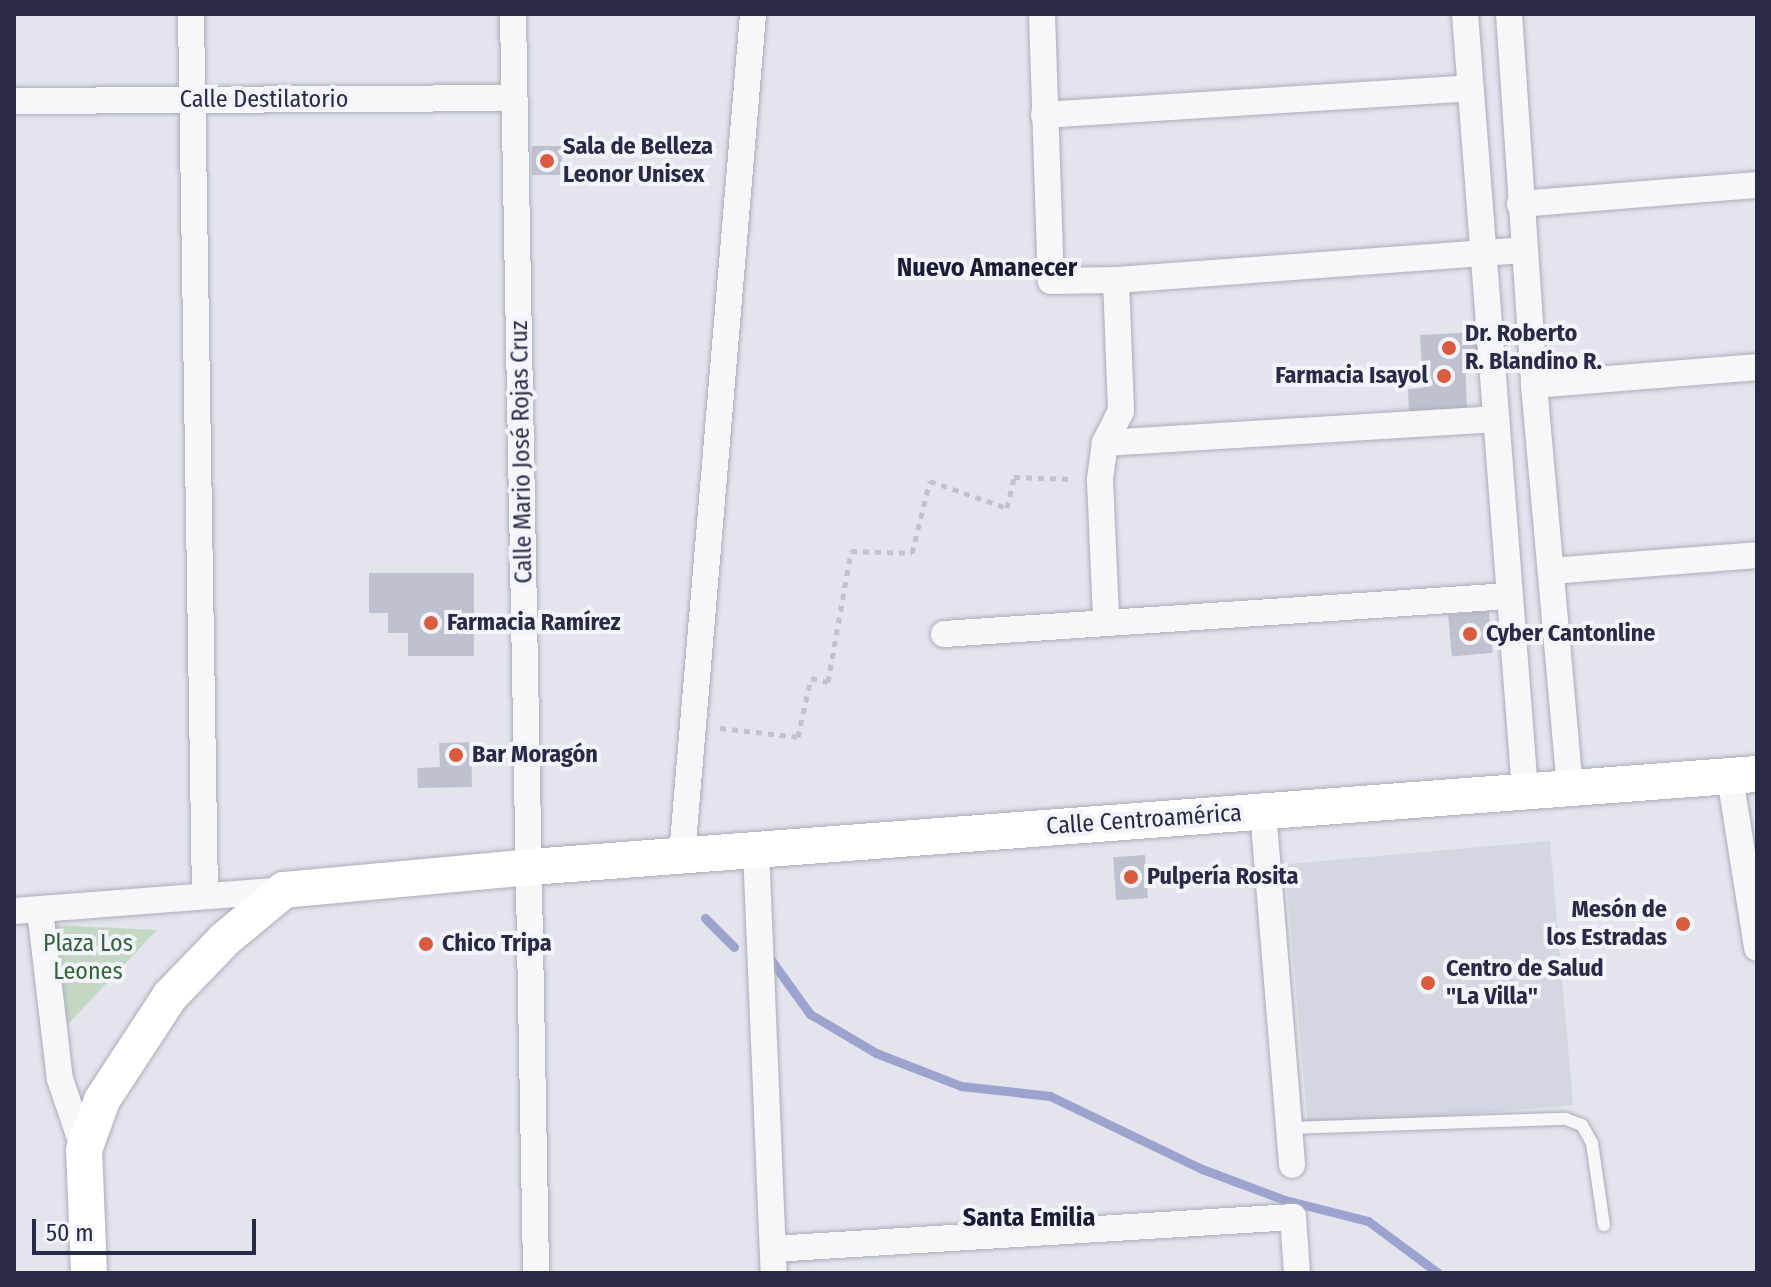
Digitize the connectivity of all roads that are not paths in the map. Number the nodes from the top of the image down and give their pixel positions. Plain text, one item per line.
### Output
1 (191, 14) edge
2 (513, 14) edge
3 (753, 14) edge
4 (1042, 14) edge
5 (1465, 14) edge
6 (1509, 14) edge
7 (1469, 88) junction
8 (514, 98) junction
9 (192, 100) junction
10 (14, 101) edge
11 (1044, 115) junction
12 (1757, 185) edge
13 (1520, 204) junction
14 (1524, 250) junction
15 (1484, 254) junction
16 (1116, 280) junction
17 (1757, 367) edge
18 (1534, 385) junction
19 (1496, 419) junction
20 (1105, 443) junction
21 (1757, 555) edge
22 (1551, 571) junction
23 (1509, 596) junction
24 (1106, 620) junction
25 (944, 634) dead end
26 (1743, 776) edge
27 (1570, 788) junction
28 (1525, 791) junction
29 (1263, 811) junction
30 (756, 850) junction
31 (682, 855) junction
32 (531, 867) junction
33 (284, 890) junction
34 (205, 894) junction
35 (27, 911) edge
36 (1754, 920) edge
37 (1757, 948) edge
38 (1289, 1128) junction
39 (84, 1150) junction
40 (1292, 1165) dead end
41 (1604, 1225) dead end
42 (774, 1261) edge
43 (89, 1273) edge
44 (536, 1273) edge
45 (1297, 1273) edge

1 - 9 street
2 - 8 street, Calle Mario José Rojas Cruz
3 - 31 street
4 - 11 street
5 - 7 street
6 - 13 street
7 - 11 street
7 - 15 street
8 - 9 street, Calle Destilatorio
8 - 32 street, Calle Mario José Rojas Cruz
9 - 10 street, Calle Destilatorio
9 - 34 street
11 - 16 street
12 - 13 street
13 - 14 street
14 - 15 street
14 - 18 street
15 - 16 street
15 - 19 street
16 - 20 street
17 - 18 street
18 - 22 street
19 - 20 street
19 - 23 street
20 - 24 street
21 - 22 street
22 - 27 street
23 - 24 street
23 - 28 street
24 - 25 street
26 - 27 main road, Calle Centroamérica
26 - 36 street
27 - 28 main road, Calle Centroamérica
28 - 29 main road, Calle Centroamérica
29 - 30 main road, Calle Centroamérica
29 - 38 street
30 - 31 main road, Calle Centroamérica
30 - 42 street
31 - 32 main road, Calle Centroamérica
32 - 33 main road, Calle Centroamérica
32 - 44 street, Calle Mario José Rojas Cruz
33 - 34 street
33 - 39 main road
34 - 35 street
35 - 39 street
36 - 37 street
38 - 40 street
38 - 41 lane
39 - 43 main road
42 - 45 street

